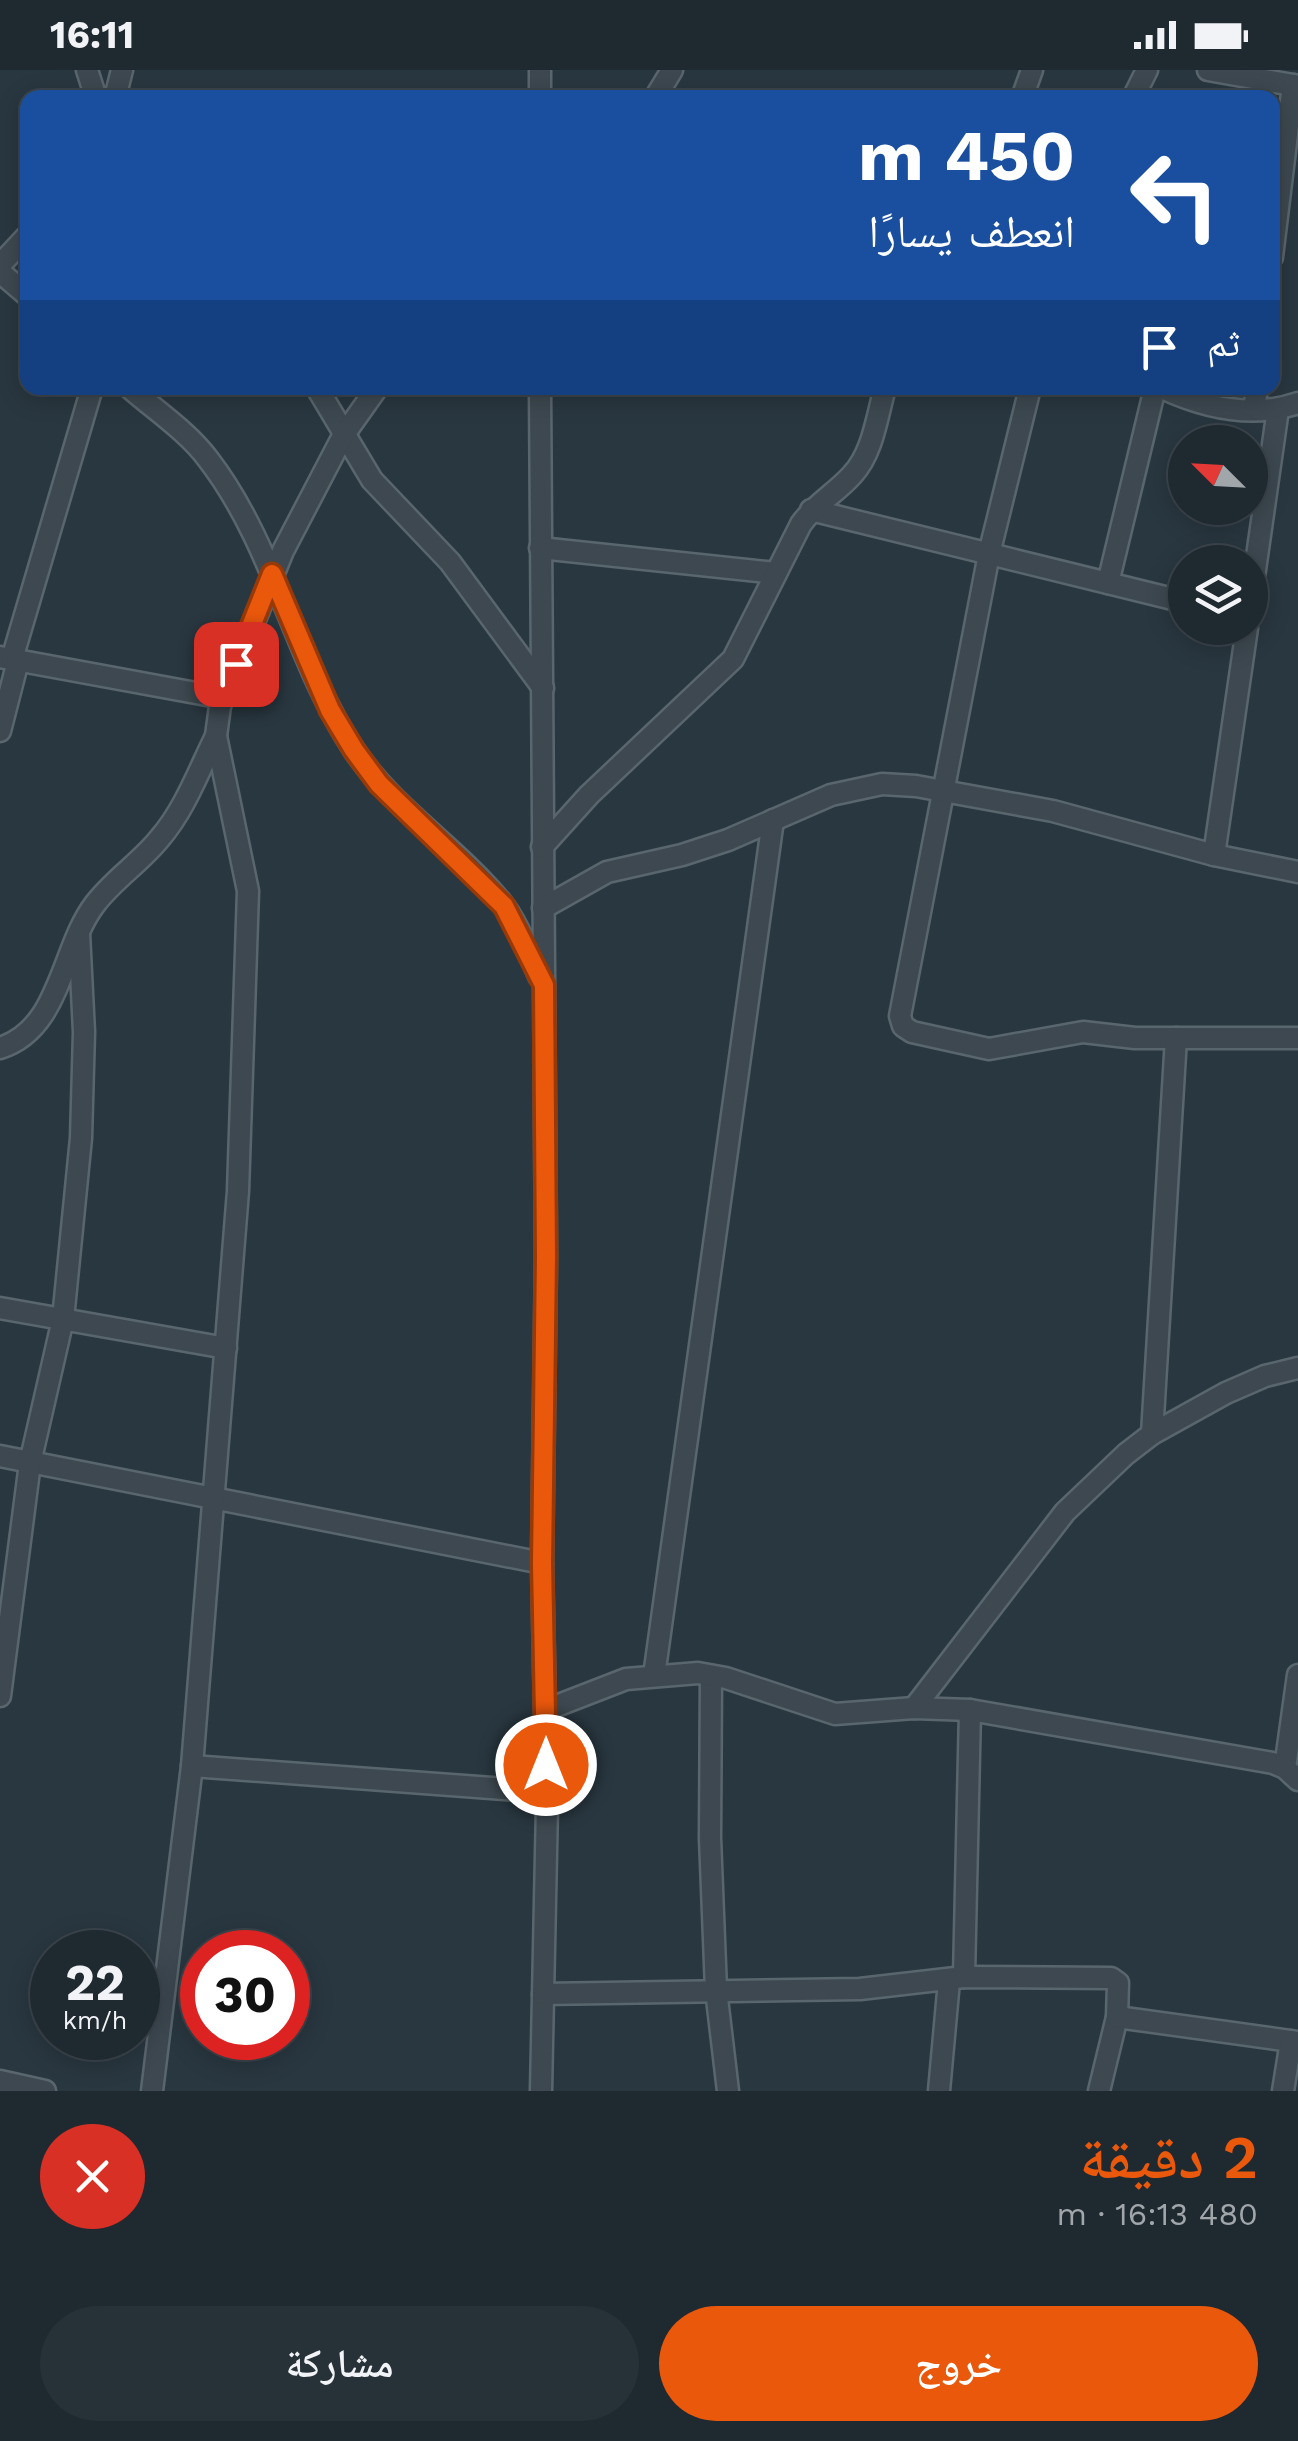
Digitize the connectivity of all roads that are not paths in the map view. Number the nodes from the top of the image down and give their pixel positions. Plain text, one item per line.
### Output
1 (1208, 70) edge
2 (1295, 86) edge
3 (1280, 198) edge
4 (20, 244) edge
5 (0, 268) edge
6 (20, 288) edge
7 (90, 395) edge
8 (138, 395) edge
9 (321, 395) edge
10 (372, 395) edge
11 (540, 395) edge
12 (882, 395) edge
13 (1028, 395) edge
14 (1157, 395) edge
15 (1180, 395) edge
16 (1256, 395) edge
17 (1288, 406) edge
18 (1254, 410) junction
19 (343, 436) junction
20 (811, 510) junction
21 (1261, 545) edge
22 (540, 548) junction
23 (989, 554) junction
24 (776, 573) junction
25 (272, 574) junction
26 (1108, 583) junction
27 (1168, 598) edge
28 (1245, 645) edge
29 (10, 659) edge
30 (544, 688) junction
31 (223, 698) junction
32 (0, 731) edge
33 (216, 736) junction
34 (944, 791) junction
35 (773, 820) junction
36 (542, 847) junction
37 (1214, 855) junction
38 (1298, 872) edge
39 (543, 908) junction
40 (79, 933) junction
41 (544, 985) junction
42 (1176, 1038) junction
43 (1298, 1038) edge
44 (0, 1048) edge
45 (0, 1308) edge
46 (63, 1319) junction
47 (226, 1348) junction
48 (1298, 1368) edge
49 (1152, 1434) junction
50 (0, 1456) edge
51 (30, 1463) junction
52 (214, 1500) junction
53 (542, 1563) junction
54 (6, 1596) edge
55 (1298, 1675) edge
56 (654, 1676) junction
57 (712, 1676) junction
58 (0, 1696) edge
59 (914, 1708) junction
60 (546, 1710) junction
61 (970, 1710) junction
62 (192, 1766) junction
63 (1292, 1774) edge
64 (546, 1792) junction
65 (956, 1979) junction
66 (716, 1990) junction
67 (543, 1994) junction
68 (1117, 2017) junction
69 (1294, 2042) edge
70 (0, 2082) edge
71 (45, 2091) edge
72 (152, 2091) edge
73 (541, 2091) edge
74 (728, 2091) edge
75 (939, 2091) edge
76 (1100, 2091) edge
77 (1283, 2091) edge

1 - 2 street
2 - 3 street
4 - 5 street
5 - 6 street
7 - 29 street
8 - 25 street
9 - 19 street
10 - 19 street
11 - 22 street
12 - 20 street
13 - 23 street
14 - 26 street
15 - 18 street
16 - 18 street
17 - 18 street
17 - 21 street
19 - 25 street
19 - 30 street
20 - 23 street
20 - 24 street
22 - 24 street
22 - 30 street
23 - 26 street
23 - 34 street
24 - 36 street
25 - 31 street
25 - 41 street
26 - 27 street
28 - 37 street
29 - 31 street
29 - 32 street
30 - 36 street
31 - 33 street
33 - 40 street
33 - 47 street
34 - 35 street
34 - 37 street
34 - 42 street
35 - 39 street
35 - 56 street
36 - 39 street
37 - 38 street
39 - 41 street
40 - 44 street
40 - 46 street
41 - 53 street
42 - 43 street
42 - 49 street
45 - 46 street
46 - 47 street
46 - 51 street
47 - 52 street
48 - 49 street
49 - 59 street
50 - 51 street
51 - 52 street
51 - 54 street
52 - 53 street
52 - 62 street
53 - 60 street
54 - 58 street
55 - 63 street
56 - 57 street
56 - 60 street
57 - 59 street
57 - 66 street
59 - 61 street
60 - 64 street
61 - 63 street
61 - 65 street
62 - 64 street
62 - 72 street
64 - 67 street
65 - 66 street
65 - 68 street
65 - 75 street
66 - 67 street
66 - 74 street
67 - 73 street
68 - 69 street
68 - 76 street
69 - 77 street
70 - 71 street

